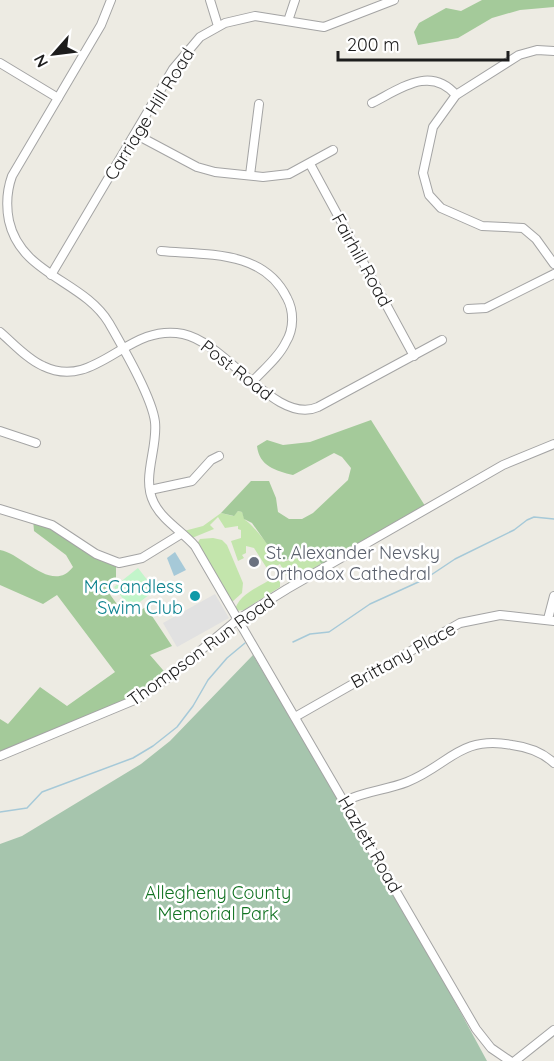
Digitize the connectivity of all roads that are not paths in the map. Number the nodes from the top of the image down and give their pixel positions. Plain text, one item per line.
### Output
1 (111, 0) edge
2 (210, 0) edge
3 (296, 0) edge
4 (394, 0) edge
5 (288, 21) junction
6 (218, 26) junction
7 (554, 51) edge
8 (0, 63) edge
9 (456, 95) junction
10 (58, 98) junction
11 (372, 103) dead end
12 (259, 104) dead end
13 (135, 134) junction
14 (333, 150) dead end
15 (310, 164) junction
16 (250, 175) junction
17 (161, 251) dead end
18 (554, 264) edge
19 (554, 274) edge
20 (51, 275) junction
21 (468, 309) dead end
22 (0, 332) edge
23 (442, 340) dead end
24 (122, 348) junction
25 (414, 356) junction
26 (254, 381) junction
27 (0, 432) edge
28 (36, 443) dead end
29 (554, 444) edge
30 (219, 456) dead end
31 (150, 490) junction
32 (0, 509) edge
33 (181, 534) junction
34 (554, 596) edge
35 (237, 620) junction
36 (551, 620) edge
37 (295, 717) junction
38 (0, 756) edge
39 (554, 763) edge
40 (345, 801) junction
41 (554, 1030) edge
42 (510, 1061) edge
43 (515, 1061) edge

1 - 10 street
2 - 6 street
3 - 5 street
4 - 5 street, Carriage Hill Road
5 - 6 street, Carriage Hill Road
6 - 13 street, Carriage Hill Road
7 - 9 street
8 - 10 street
9 - 11 street
9 - 18 street
10 - 20 street
12 - 16 street
13 - 16 street
13 - 20 street, Carriage Hill Road
14 - 15 street
15 - 16 street
15 - 25 street, Fairhill Road
17 - 26 street
19 - 21 street
20 - 24 street
22 - 24 street, Post Road
23 - 25 street, Post Road
24 - 26 street, Post Road
24 - 31 street
25 - 26 street, Post Road
27 - 28 street
29 - 35 street, Thompson Run Road
30 - 31 street
31 - 33 street, Hazlett Road
32 - 33 street
33 - 35 street, Hazlett Road
34 - 36 street
35 - 37 street, Hazlett Road
35 - 38 street, Thompson Run Road
36 - 37 street, Brittany Place
37 - 40 street, Hazlett Road
39 - 40 street
40 - 42 street, Hazlett Road
41 - 43 street

